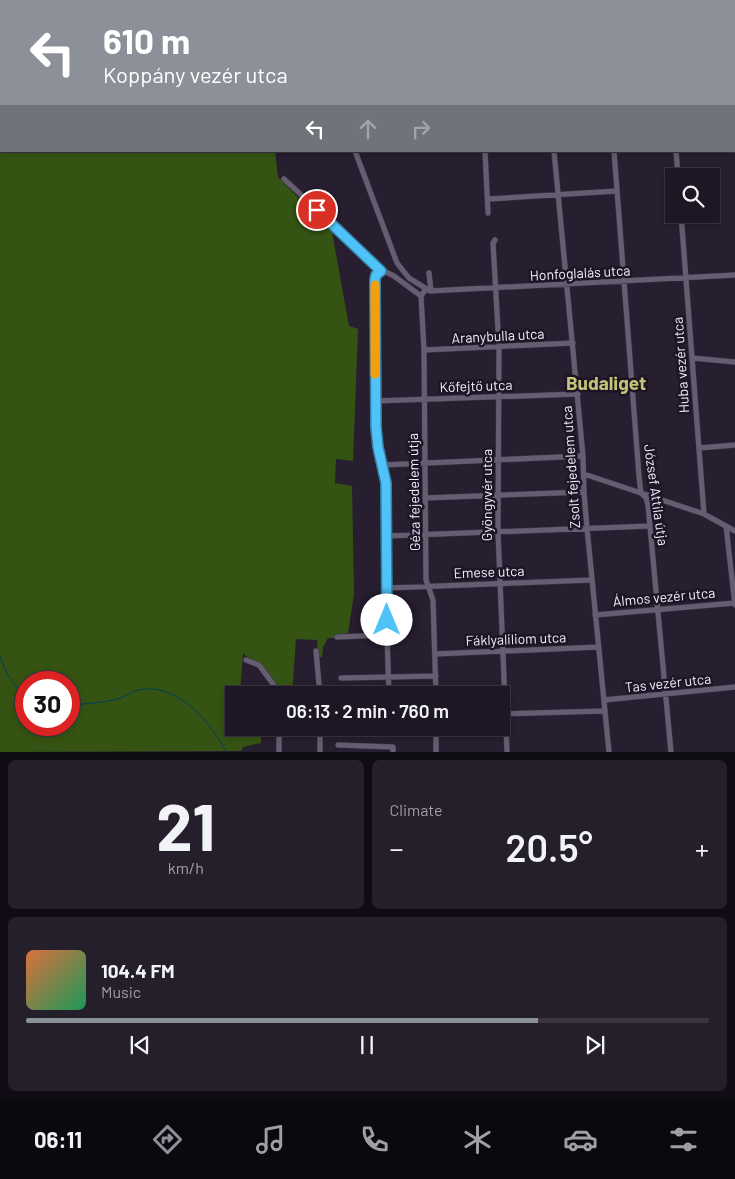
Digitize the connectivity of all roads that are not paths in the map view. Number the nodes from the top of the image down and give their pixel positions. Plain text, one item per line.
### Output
1 (355, 152) edge
2 (485, 152) edge
3 (554, 152) edge
4 (614, 152) edge
5 (676, 152) edge
6 (677, 168) edge
7 (284, 179) dead end
8 (617, 191) junction
9 (558, 194) junction
10 (488, 199) junction
11 (488, 213) dead end
12 (682, 223) edge
13 (495, 240) dead end
14 (381, 271) junction
15 (429, 272) dead end
16 (735, 276) edge
17 (686, 278) junction
18 (625, 282) junction
19 (567, 285) junction
20 (496, 288) junction
21 (429, 290) junction
22 (421, 296) junction
23 (573, 343) junction
24 (499, 347) junction
25 (424, 350) junction
26 (692, 358) junction
27 (735, 363) edge
28 (578, 394) junction
29 (498, 397) junction
30 (424, 399) junction
31 (375, 401) junction
32 (735, 445) edge
33 (699, 448) junction
34 (583, 456) junction
35 (498, 460) junction
36 (425, 464) junction
37 (383, 465) junction
38 (584, 474) junction
39 (584, 492) junction
40 (641, 493) junction
41 (498, 495) junction
42 (425, 498) junction
43 (704, 514) junction
44 (650, 526) junction
45 (726, 526) junction
46 (587, 528) junction
47 (735, 530) edge
48 (498, 532) junction
49 (426, 534) junction
50 (387, 536) junction
51 (592, 580) junction
52 (500, 583) junction
53 (428, 586) junction
54 (387, 588) junction
55 (735, 604) edge
56 (658, 609) junction
57 (595, 615) junction
58 (387, 635) junction
59 (338, 637) dead end
60 (599, 647) junction
61 (316, 650) dead end
62 (503, 650) junction
63 (435, 654) junction
64 (246, 660) dead end
65 (436, 676) junction
66 (341, 678) dead end
67 (389, 678) junction
68 (274, 686) edge
69 (319, 686) edge
70 (389, 686) edge
71 (436, 686) edge
72 (504, 686) edge
73 (735, 687) edge
74 (665, 695) junction
75 (604, 700) junction
76 (604, 711) junction
77 (510, 714) edge
78 (280, 736) edge
79 (320, 736) edge
80 (436, 736) edge
81 (506, 736) edge
82 (338, 745) dead end
83 (393, 749) edge
84 (279, 752) edge
85 (320, 752) edge
86 (436, 752) edge
87 (507, 752) edge
88 (609, 752) edge
89 (671, 752) edge

1 - 21 street
2 - 10 street
3 - 9 street, Zsolt fejedelem utca
4 - 8 street, József Attila útja
5 - 6 street
7 - 14 street
8 - 9 street
8 - 18 street, József Attila útja
9 - 10 street
9 - 19 street, Zsolt fejedelem utca
10 - 11 street
12 - 17 street, Huba vezér utca
13 - 20 street, Gyöngyvér utca
14 - 22 street
14 - 31 street
15 - 21 street
16 - 17 street, Honfoglalás utca
17 - 18 street, Honfoglalás utca
17 - 26 street, Huba vezér utca
18 - 19 street, Honfoglalás utca
18 - 40 street, József Attila útja
19 - 20 street, Honfoglalás utca
19 - 23 street, Zsolt fejedelem utca
20 - 21 street, Honfoglalás utca
20 - 24 street, Gyöngyvér utca
21 - 22 street
22 - 25 street, Géza fejedelem útja
23 - 24 street, Aranybulla utca
23 - 28 street, Zsolt fejedelem utca
24 - 25 street, Aranybulla utca
24 - 29 street, Gyöngyvér utca
25 - 30 street, Géza fejedelem útja
26 - 27 street
26 - 33 street, Huba vezér utca
28 - 29 street, Kőfejtő utca
28 - 34 street, Zsolt fejedelem utca
29 - 30 street, Kőfejtő utca
29 - 35 street, Gyöngyvér utca
30 - 31 street, Kőfejtő utca
30 - 36 street, Géza fejedelem útja
31 - 37 street
32 - 33 street
33 - 43 street, Huba vezér utca
34 - 35 street
34 - 38 street, Zsolt fejedelem utca
35 - 36 street
35 - 41 street, Gyöngyvér utca
36 - 37 street
36 - 42 street, Géza fejedelem útja
37 - 50 street
38 - 39 street, Zsolt fejedelem utca
38 - 40 street
39 - 41 street
39 - 46 street, Zsolt fejedelem utca
40 - 43 street
40 - 44 street, József Attila útja
41 - 42 street
41 - 48 street, Gyöngyvér utca
42 - 49 street, Géza fejedelem útja
43 - 45 street
44 - 46 street
44 - 56 street, József Attila útja
45 - 47 street
45 - 55 street
46 - 48 street
46 - 51 street, Zsolt fejedelem utca
48 - 49 street
48 - 52 street, Gyöngyvér utca
49 - 50 street
49 - 53 street, Géza fejedelem útja
50 - 54 street
51 - 52 street, Emese utca
51 - 57 street, Zsolt fejedelem utca
52 - 53 street, Emese utca
52 - 62 street, Gyöngyvér utca
53 - 54 street, Emese utca
53 - 63 street, Géza fejedelem útja
54 - 58 street
55 - 56 street, Álmos vezér utca
56 - 57 street, Álmos vezér utca
56 - 74 street, József Attila útja
57 - 60 street, Zsolt fejedelem utca
58 - 59 street
58 - 67 street
60 - 62 street, Fáklyaliliom utca
60 - 75 street, Zsolt fejedelem utca
61 - 69 street
62 - 63 street, Fáklyaliliom utca
62 - 72 street, Gyöngyvér utca
63 - 65 street, Géza fejedelem útja
64 - 68 street
65 - 67 street
65 - 71 street, Géza fejedelem útja
66 - 67 street
67 - 70 street
73 - 74 street, Tas vezér utca
74 - 75 street, Tas vezér utca
74 - 89 street, József Attila útja
75 - 76 street, Zsolt fejedelem utca
76 - 77 street
76 - 88 street, Zsolt fejedelem utca
78 - 84 street
79 - 85 street
80 - 86 street
81 - 87 street, Gyöngyvér utca
82 - 83 street

